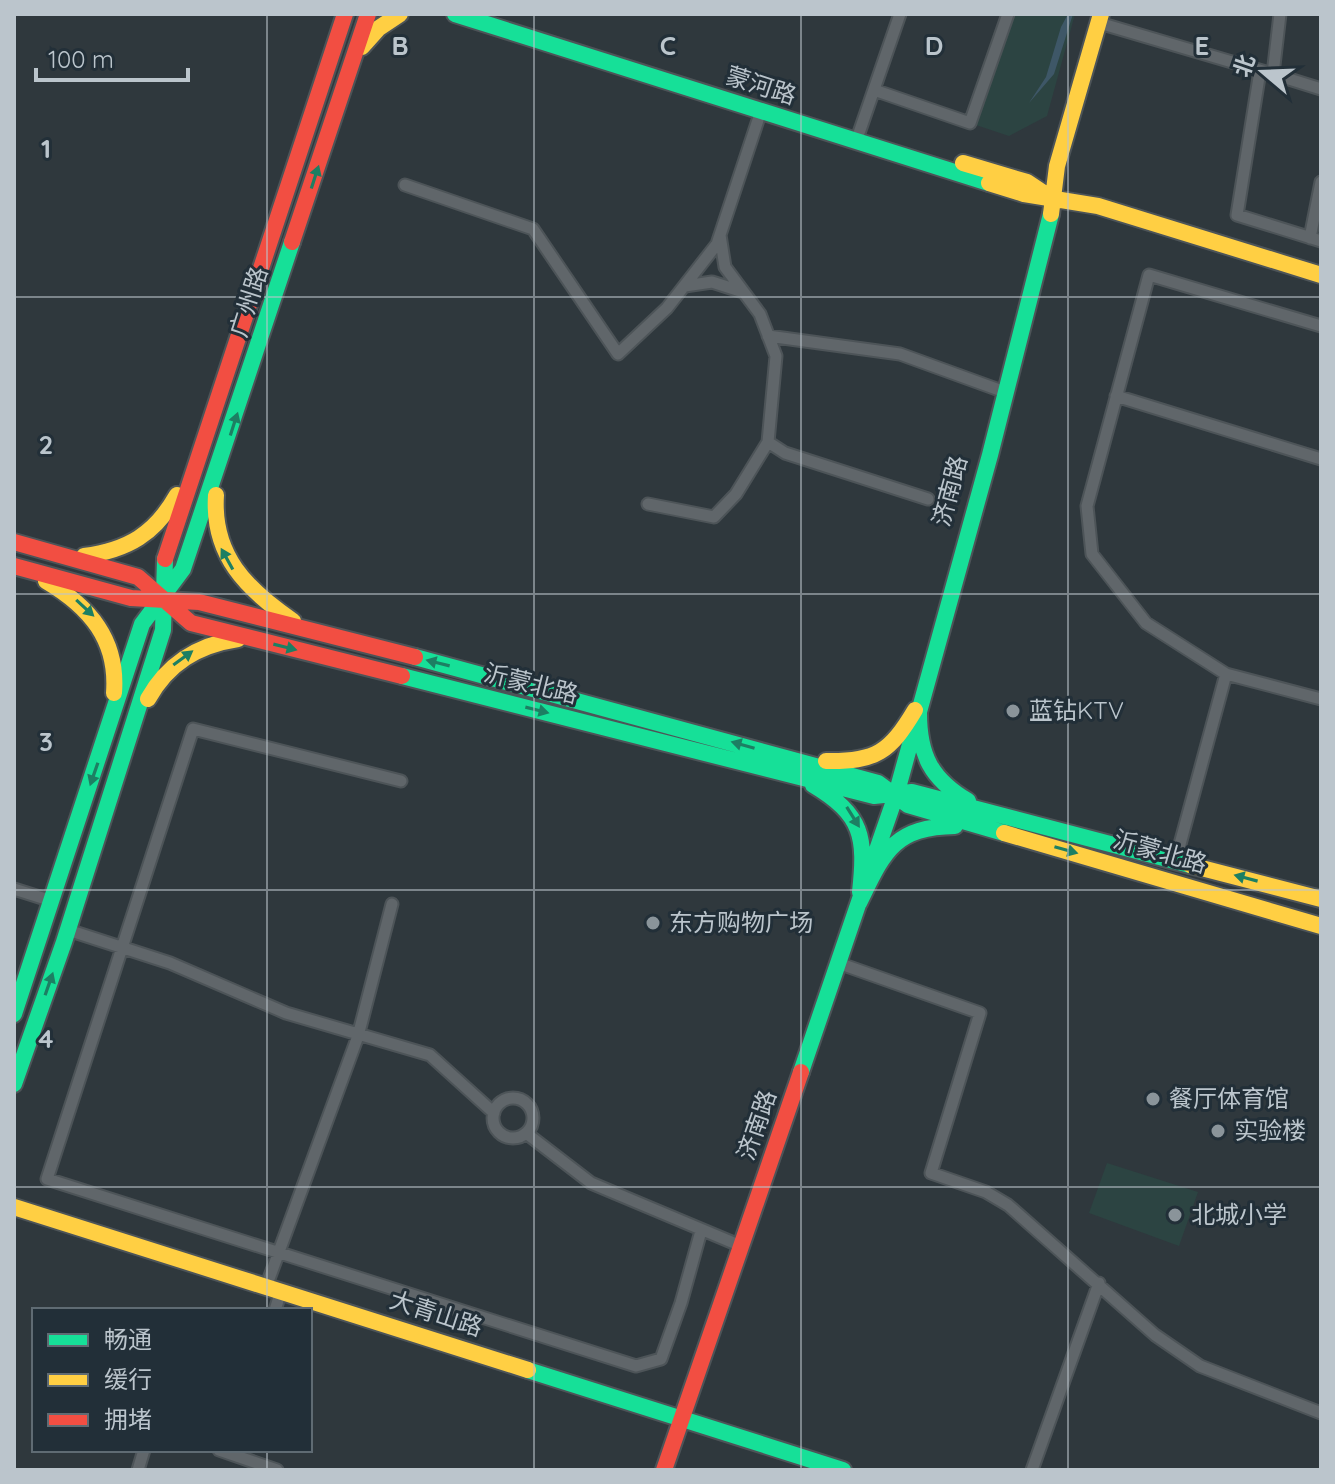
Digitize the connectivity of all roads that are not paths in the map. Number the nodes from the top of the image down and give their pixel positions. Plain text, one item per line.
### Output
1 (334, 14) edge
2 (345, 14) edge
3 (368, 14) edge
4 (400, 14) edge
5 (455, 14) edge
6 (484, 14) edge
7 (900, 14) edge
8 (1008, 14) edge
9 (1280, 14) edge
10 (1105, 18) edge
11 (336, 43) junction
12 (355, 55) junction
13 (1266, 73) junction
14 (1321, 89) edge
15 (874, 90) junction
16 (761, 111) junction
17 (859, 133) junction
18 (1321, 182) edge
19 (405, 185) dead end
20 (1054, 199) junction
21 (720, 235) junction
22 (1315, 239) edge
23 (1321, 275) edge
24 (1321, 283) edge
25 (685, 286) junction
26 (740, 291) junction
27 (1321, 326) edge
28 (768, 336) junction
29 (1002, 391) junction
30 (1116, 396) junction
31 (768, 442) junction
32 (202, 451) junction
33 (1321, 459) edge
34 (222, 460) junction
35 (928, 499) dead end
36 (648, 504) dead end
37 (14, 542) edge
38 (75, 558) junction
39 (16, 566) edge
40 (162, 599) junction
41 (305, 629) junction
42 (248, 638) junction
43 (1226, 674) junction
44 (1321, 699) edge
45 (917, 711) junction
46 (105, 741) junction
47 (127, 746) junction
48 (793, 766) junction
49 (401, 781) dead end
50 (896, 795) junction
51 (993, 822) junction
52 (1176, 859) junction
53 (14, 889) edge
54 (1321, 899) edge
55 (52, 901) junction
56 (859, 903) junction
57 (392, 904) dead end
58 (1321, 926) edge
59 (68, 930) junction
60 (120, 947) junction
61 (838, 963) junction
62 (14, 1014) edge
63 (358, 1036) junction
64 (14, 1084) edge
65 (494, 1113) junction
66 (526, 1133) junction
67 (14, 1207) edge
68 (701, 1231) junction
69 (741, 1246) junction
70 (280, 1253) junction
71 (1099, 1283) junction
72 (274, 1289) junction
73 (275, 1308) edge
74 (1321, 1413) edge
75 (683, 1417) junction
76 (228, 1452) edge
77 (277, 1470) edge
78 (664, 1470) edge
79 (843, 1470) edge
80 (1032, 1470) edge

1 - 11 main road
2 - 11 main road, 广州路
3 - 12 main road, 广州路
4 - 12 main road
5 - 16 main road, 蒙河路
6 - 17 main road, 蒙河路
7 - 15 street
8 - 15 street
9 - 13 street
10 - 13 street
10 - 20 main road, 济南路
11 - 32 main road, 广州路
34 -> 12 main road, 广州路
13 - 14 street
13 - 22 street
15 - 17 street
16 - 20 main road, 蒙河路
16 - 21 street
17 - 20 main road, 蒙河路
18 - 22 street
19 - 25 street
20 - 23 main road, 蒙河路
20 - 24 main road, 蒙河路
20 - 29 main road, 济南路
20 - 45 main road, 济南路
21 - 25 street
21 - 26 street
25 - 26 street
26 - 28 street
27 - 30 street
28 - 29 street
28 - 31 street
29 - 45 main road, 济南路
30 - 33 street
30 - 43 street
31 - 35 street
31 - 36 street
32 - 38 main road
32 - 40 main road, 广州路
34 - 40 main road, 广州路
41 -> 34 main road
37 - 38 main road, 沂蒙北路
38 - 40 main road, 沂蒙北路
39 - 40 main road, 沂蒙北路
39 -> 46 main road
40 - 41 main road, 沂蒙北路
40 - 42 main road, 沂蒙北路
40 - 46 main road, 广州路
40 - 47 main road, 广州路
48 -> 41 main road, 沂蒙北路
47 -> 42 main road
42 -> 48 main road, 沂蒙北路
43 - 44 street
43 - 52 street
45 - 48 main road
45 - 50 main road, 济南路
45 - 51 main road
46 -> 55 main road, 广州路
47 - 59 main road, 广州路
48 - 50 main road, 沂蒙北路
48 -> 56 main road
49 - 60 street
50 - 51 main road, 沂蒙北路
50 - 56 main road, 济南路
51 - 52 main road, 沂蒙北路
51 - 56 main road
51 -> 58 main road, 沂蒙北路
54 -> 52 main road, 沂蒙北路
53 - 55 street
55 - 62 main road, 广州路
56 - 61 main road, 济南路
57 - 63 street
59 - 60 street
64 -> 59 main road, 广州路
60 - 63 street
60 - 70 street
61 - 69 main road, 济南路
61 - 71 street
63 - 65 street
63 - 70 street
65 - 66 street
65 - 66 street
66 - 68 street
67 - 72 main road, 大青山路
68 - 69 street
68 - 70 street
69 - 75 main road, 济南路
70 - 72 street
71 - 74 street
71 - 80 street
72 - 73 street
72 - 75 main road, 大青山路
75 - 78 main road, 济南路
75 - 79 main road, 大青山路
76 - 77 street

